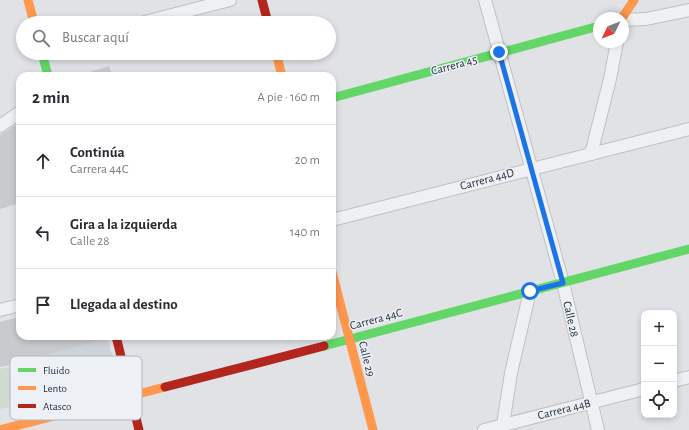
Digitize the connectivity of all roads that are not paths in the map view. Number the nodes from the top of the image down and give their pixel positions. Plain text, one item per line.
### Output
1 (28, 0) edge
2 (230, 0) edge
3 (262, 0) edge
4 (485, 0) edge
5 (634, 0) edge
6 (689, 10) edge
7 (627, 12) edge
8 (32, 16) edge
9 (168, 16) edge
10 (266, 16) edge
11 (629, 19) edge
12 (593, 28) edge
13 (616, 48) edge
14 (499, 52) junction
15 (44, 60) edge
16 (278, 60) edge
17 (47, 72) edge
18 (281, 72) edge
19 (336, 97) edge
20 (16, 115) edge
21 (0, 126) edge
22 (689, 129) edge
23 (591, 154) junction
24 (532, 168) junction
25 (336, 219) edge
26 (689, 249) edge
27 (563, 283) junction
28 (336, 288) edge
29 (530, 291) junction
30 (16, 306) edge
31 (0, 310) edge
32 (349, 339) junction
33 (117, 340) edge
34 (121, 356) edge
35 (689, 377) edge
36 (677, 380) edge
37 (641, 390) edge
38 (142, 392) edge
39 (591, 402) junction
40 (45, 420) edge
41 (136, 420) edge
42 (503, 425) junction
43 (18, 428) edge
44 (0, 430) edge
45 (139, 430) edge
46 (373, 430) edge
47 (484, 430) edge
48 (598, 430) edge

1 - 8 street
2 - 9 street
3 - 10 street
4 - 14 street, Calle 28
5 - 7 street
6 - 11 street
12 - 14 street, Carrera 45
13 - 23 street
14 - 19 street, Carrera 45
14 - 24 street, Calle 28
15 - 17 street
16 - 18 street
20 - 21 street
22 - 23 street, Carrera 44D
23 - 24 street, Carrera 44D
24 - 25 street, Carrera 44D
24 - 27 street, Calle 28
26 - 27 street, Carrera 44C
27 - 29 street, Carrera 44C
27 - 39 street, Calle 28
28 - 32 street, Calle 29
29 - 32 street, Carrera 44C
29 - 42 street
30 - 31 street
32 - 38 street, Carrera 44C
32 - 46 street, Calle 29
33 - 34 street
35 - 36 street
37 - 39 street, Carrera 44B
39 - 42 street, Carrera 44B
39 - 48 street, Calle 28
40 - 43 street, Carrera 44C
41 - 45 street
42 - 47 street, Carrera 44B
43 - 44 street, Carrera 44C

